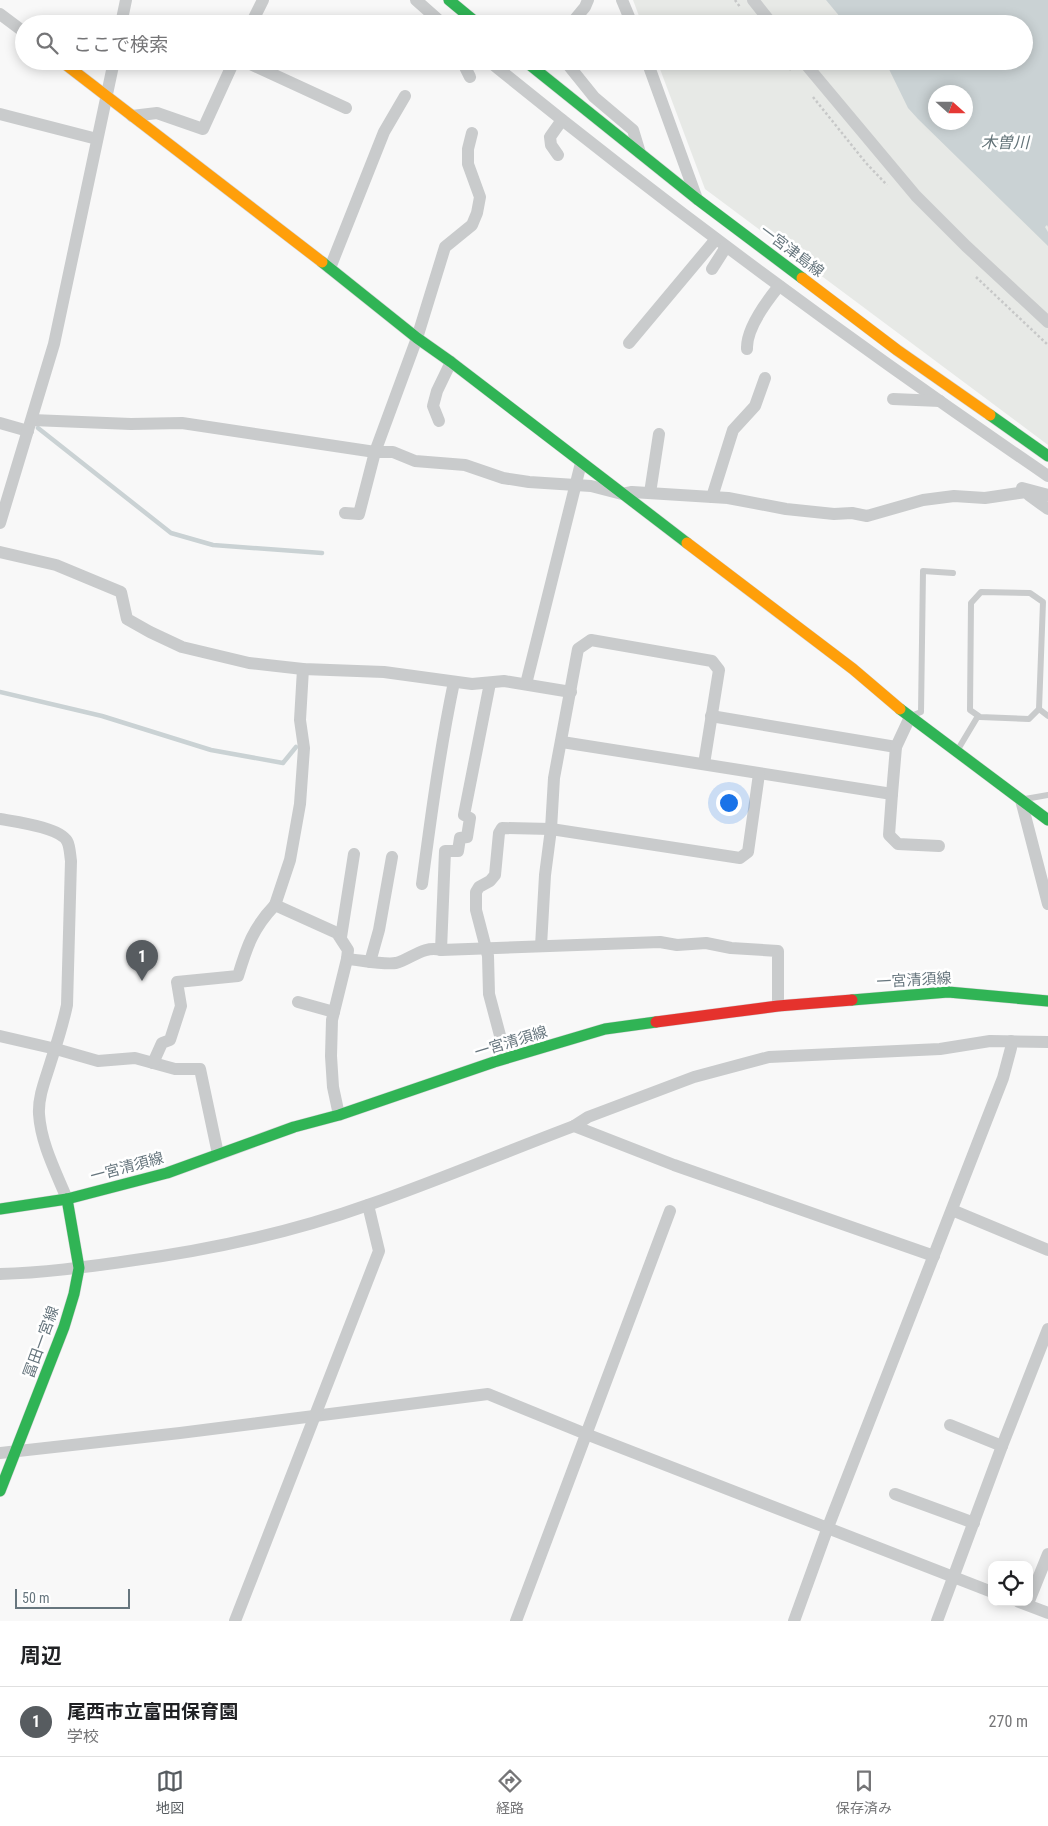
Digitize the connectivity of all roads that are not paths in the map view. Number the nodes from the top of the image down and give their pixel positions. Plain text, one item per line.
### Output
1 (126, 0) edge
2 (263, 0) edge
3 (416, 0) edge
4 (449, 0) edge
5 (588, 0) edge
6 (622, 0) edge
7 (753, 0) edge
8 (0, 14) edge
9 (124, 15) edge
10 (256, 15) edge
11 (433, 15) edge
12 (467, 15) edge
13 (579, 15) edge
14 (628, 15) edge
15 (765, 15) edge
16 (15, 25) edge
17 (72, 70) edge
18 (112, 70) edge
19 (230, 70) edge
20 (264, 70) edge
21 (466, 70) edge
22 (500, 70) edge
23 (536, 70) edge
24 (572, 70) edge
25 (650, 70) edge
26 (811, 70) edge
27 (470, 77) dead end
28 (405, 96) dead end
29 (107, 97) junction
30 (346, 108) dead end
31 (0, 114) edge
32 (132, 116) junction
33 (562, 120) junction
34 (472, 133) dead end
35 (97, 139) junction
36 (640, 153) junction
37 (558, 156) dead end
38 (697, 198) junction
39 (721, 243) junction
40 (330, 268) junction
41 (712, 269) dead end
42 (779, 286) junction
43 (1048, 322) edge
44 (416, 338) junction
45 (629, 343) dead end
46 (747, 349) dead end
47 (451, 362) junction
48 (765, 378) dead end
49 (893, 399) dead end
50 (940, 401) junction
51 (439, 421) dead end
52 (0, 424) edge
53 (30, 425) junction
54 (659, 434) dead end
55 (375, 452) junction
56 (1048, 456) edge
57 (580, 463) junction
58 (1048, 476) edge
59 (575, 485) junction
60 (1026, 492) junction
61 (650, 493) junction
62 (622, 494) junction
63 (1048, 495) edge
64 (712, 498) junction
65 (1048, 509) edge
66 (345, 513) dead end
67 (0, 523) edge
68 (0, 552) edge
69 (953, 573) dead end
70 (303, 669) junction
71 (454, 682) junction
72 (490, 682) junction
73 (526, 684) junction
74 (571, 692) junction
75 (1039, 709) junction
76 (712, 716) junction
77 (978, 716) junction
78 (1048, 716) edge
79 (910, 717) junction
80 (562, 742) junction
81 (896, 747) junction
82 (957, 751) junction
83 (704, 764) junction
84 (758, 774) junction
85 (892, 794) junction
86 (1048, 795) edge
87 (1021, 800) junction
88 (0, 819) edge
89 (1048, 820) edge
90 (551, 829) junction
91 (939, 846) dead end
92 (354, 854) dead end
93 (392, 857) dead end
94 (422, 884) dead end
95 (1048, 904) edge
96 (275, 905) junction
97 (341, 937) junction
98 (541, 946) junction
99 (486, 947) junction
100 (441, 950) junction
101 (347, 959) junction
102 (370, 962) junction
103 (1048, 1001) edge
104 (298, 1002) dead end
105 (778, 1006) junction
106 (334, 1012) junction
107 (0, 1036) edge
108 (1011, 1041) junction
109 (1048, 1042) edge
110 (56, 1048) junction
111 (506, 1058) junction
112 (154, 1063) junction
113 (339, 1115) junction
114 (574, 1126) junction
115 (218, 1154) junction
116 (67, 1198) junction
117 (368, 1205) junction
118 (0, 1209) edge
119 (952, 1210) junction
120 (670, 1211) dead end
121 (1048, 1250) edge
122 (934, 1256) junction
123 (79, 1268) junction
124 (0, 1274) edge
125 (1048, 1329) edge
126 (315, 1416) junction
127 (950, 1425) dead end
128 (586, 1434) junction
129 (1002, 1446) junction
130 (15, 1451) junction
131 (0, 1453) edge
132 (0, 1491) edge
133 (895, 1494) dead end
134 (974, 1523) junction
135 (828, 1527) junction
136 (1048, 1554) edge
137 (954, 1577) junction
138 (1033, 1587) edge
139 (988, 1590) edge
140 (1033, 1606) edge
141 (1048, 1613) edge
142 (235, 1621) edge
143 (516, 1621) edge
144 (794, 1621) edge
145 (937, 1621) edge

1 - 9 street
2 - 10 street
3 - 11 street
4 - 12 main road
5 - 13 street
6 - 14 street
7 - 15 street
8 - 16 street
17 - 29 main road
18 - 29 street
19 - 32 street
20 - 30 street
21 - 27 street
22 - 33 street
23 - 36 main road, 一宮津島線
24 - 36 street
25 - 38 street
26 - 43 street
28 - 40 street
29 - 32 main road
29 - 35 street
31 - 35 street
32 - 40 main road
33 - 37 street
33 - 39 street
34 - 44 street
35 - 53 street
36 - 38 main road, 一宮津島線
38 - 56 main road, 一宮津島線
39 - 41 street
39 - 42 street
39 - 45 street
40 - 44 main road
42 - 46 street
42 - 50 street
44 - 47 main road
44 - 55 street
47 - 51 street
47 - 57 main road
48 - 64 street
49 - 50 street
50 - 58 street
52 - 53 street
53 - 55 street
53 - 67 street
54 - 61 street
55 - 59 street
55 - 66 street
57 - 59 street
57 - 62 main road
59 - 62 street
59 - 73 street
60 - 63 street
60 - 64 street
60 - 65 street
61 - 62 street
61 - 64 street
62 - 79 main road
68 - 70 street
69 - 79 lane
70 - 71 street
70 - 96 street
71 - 72 street
71 - 94 street
72 - 73 street
72 - 100 street
73 - 74 street
74 - 76 street
74 - 80 street
75 - 77 lane
75 - 77 lane
75 - 78 lane
76 - 81 street
76 - 83 street
77 - 82 lane
79 - 81 street
79 - 82 main road
80 - 83 street
80 - 90 street
81 - 85 street
82 - 87 main road
83 - 84 street
84 - 85 street
84 - 90 street
85 - 91 street
86 - 87 lane
87 - 89 main road
87 - 95 street
88 - 110 street
90 - 98 street
90 - 99 street
92 - 97 street
93 - 102 street
96 - 97 street
96 - 112 street
97 - 101 street
98 - 99 street
98 - 105 street
99 - 100 street
99 - 111 street
100 - 102 street
101 - 102 street
101 - 106 street
103 - 105 main road, 一宮清須線
104 - 106 street
105 - 111 main road, 一宮清須線
106 - 113 street
107 - 110 street
108 - 109 street
108 - 114 street
108 - 119 street
110 - 112 street
110 - 116 street
111 - 113 main road, 一宮清須線
112 - 115 street
113 - 115 main road, 一宮清須線
114 - 117 street
114 - 122 street
115 - 116 main road, 一宮清須線
116 - 118 main road, 一宮清須線
116 - 123 main road, 冨田一宮線
117 - 123 street
117 - 126 street
119 - 121 street
119 - 122 street
120 - 128 street
122 - 135 street
123 - 124 street
123 - 130 main road, 冨田一宮線
125 - 129 street
126 - 128 street
126 - 130 street
126 - 142 street
127 - 129 street
128 - 135 street
128 - 143 street
129 - 134 street
130 - 131 street
130 - 132 main road, 冨田一宮線
133 - 134 street
134 - 137 street
135 - 137 street
135 - 144 street
136 - 138 street
137 - 139 street
137 - 145 street
140 - 141 street

